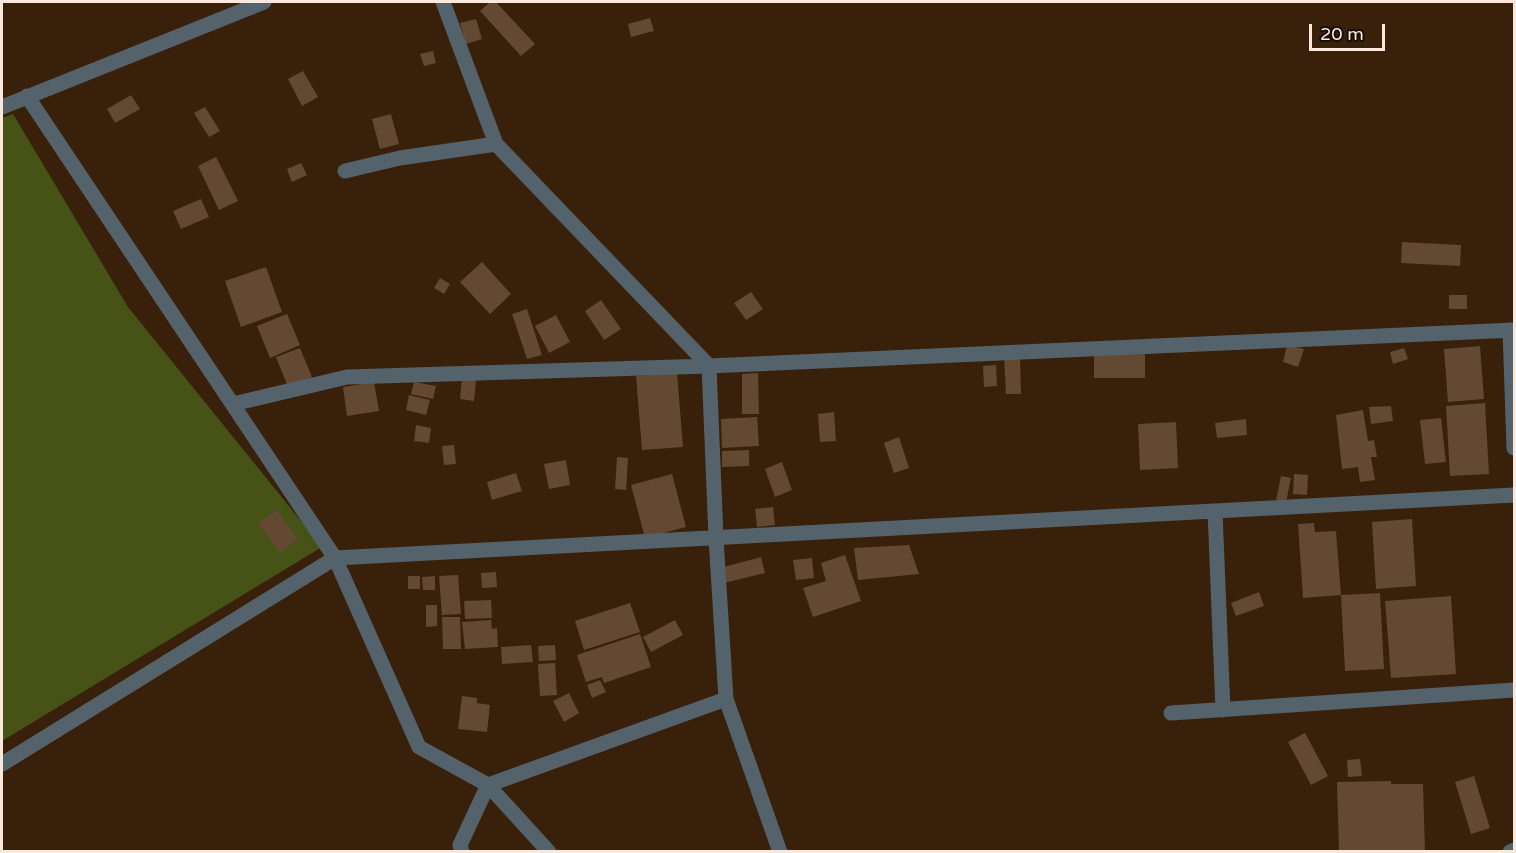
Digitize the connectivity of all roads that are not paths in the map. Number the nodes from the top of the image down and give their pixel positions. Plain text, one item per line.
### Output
1 (264, 2) edge
2 (443, 2) edge
3 (27, 96) junction
4 (2, 107) edge
5 (496, 144) junction
6 (345, 171) dead end
7 (1512, 330) edge
8 (709, 366) junction
9 (233, 404) junction
10 (1515, 448) edge
11 (1515, 495) edge
12 (1215, 511) junction
13 (716, 538) junction
14 (335, 558) junction
15 (1515, 690) edge
16 (726, 699) junction
17 (1223, 710) junction
18 (1171, 713) dead end
19 (2, 764) edge
20 (488, 784) junction
21 (1515, 850) edge
22 (462, 852) edge
23 (549, 852) edge
24 (780, 852) edge
25 (1510, 852) edge

1 - 3 street
2 - 5 street
3 - 4 street
3 - 9 street
5 - 6 street
5 - 8 street
7 - 8 street
7 - 10 street
8 - 9 street
8 - 13 street
9 - 14 street
11 - 12 street
12 - 13 street
12 - 17 street
13 - 14 street
13 - 16 street
14 - 19 street
14 - 20 street
15 - 17 street
16 - 20 street
16 - 24 street
17 - 18 street
20 - 22 street
20 - 23 street
21 - 25 street

